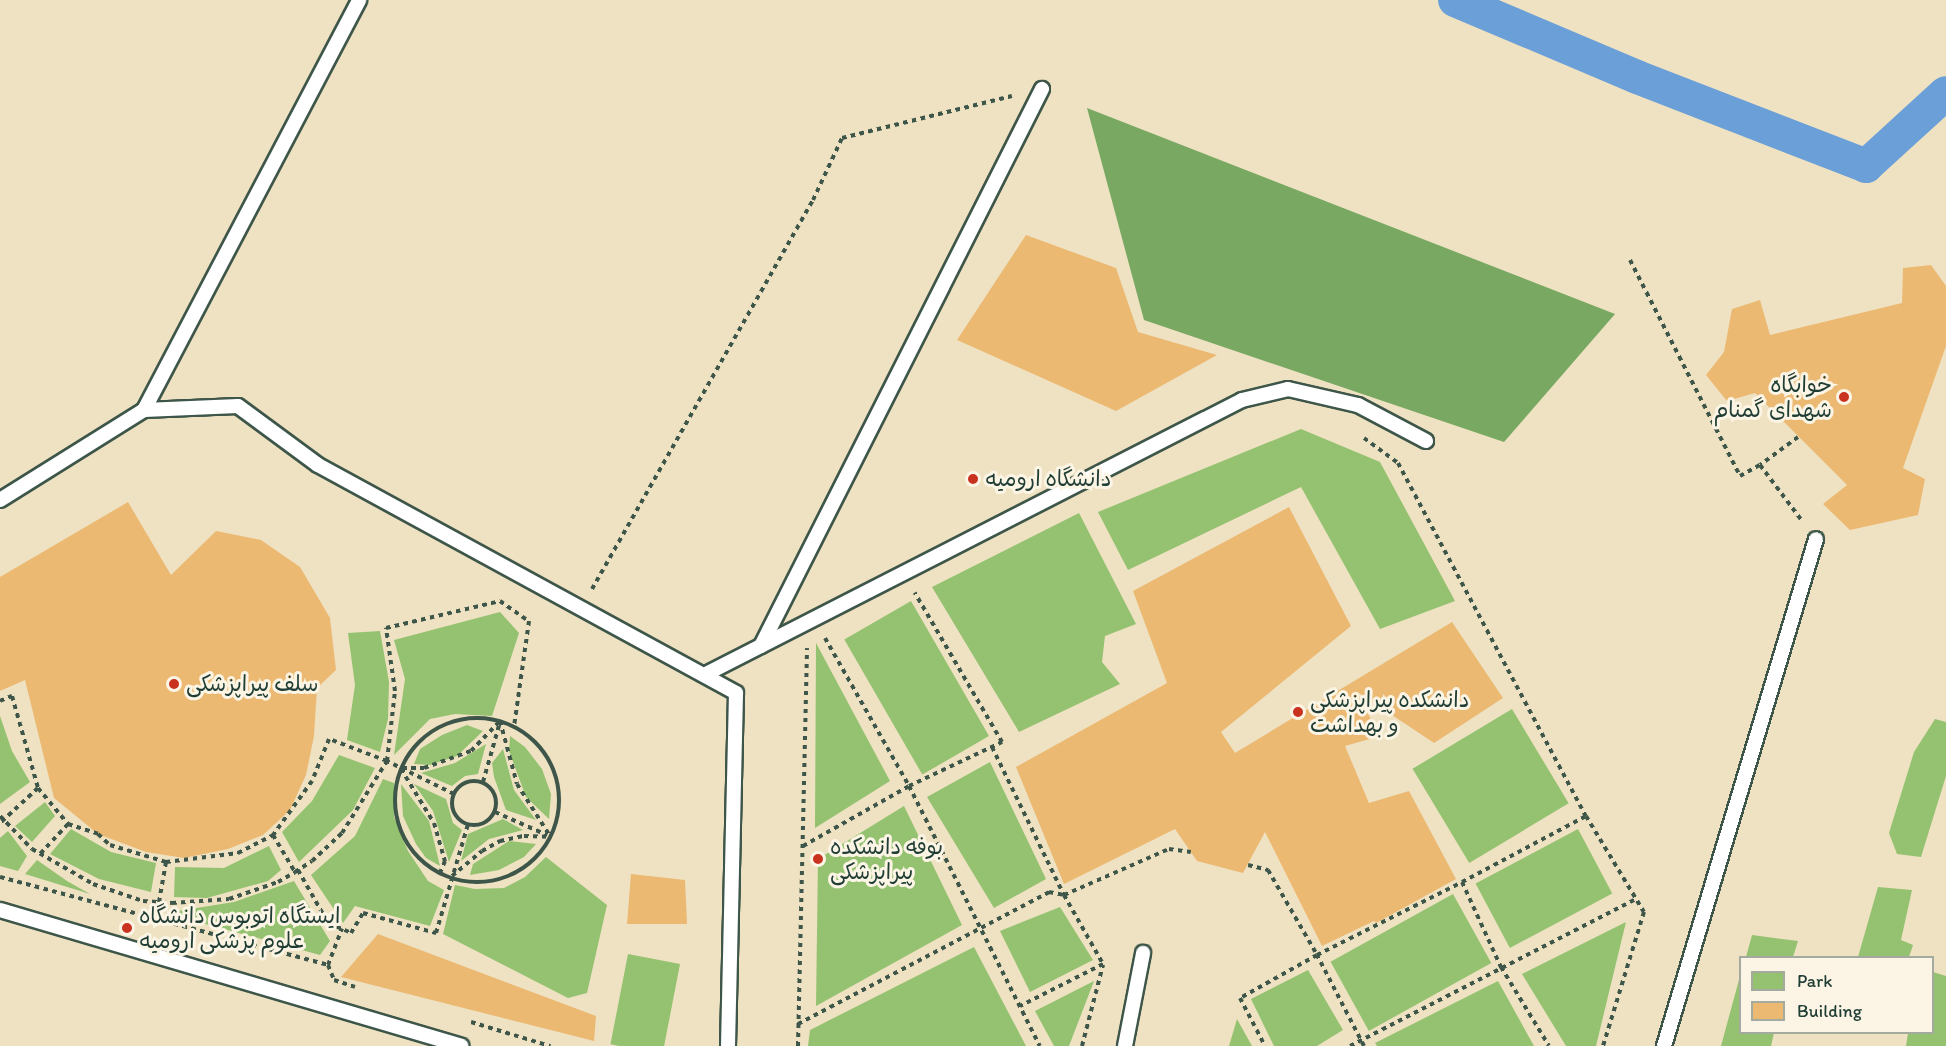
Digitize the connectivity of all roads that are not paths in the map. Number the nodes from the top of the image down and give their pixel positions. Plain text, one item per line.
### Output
1 (359, 0) edge
2 (1042, 88) road end
3 (144, 410) junction
4 (1426, 441) dead end
5 (0, 500) edge
6 (1816, 539) road end
7 (762, 646) junction
8 (704, 675) junction
9 (0, 910) edge
10 (1143, 953) dead end
11 (461, 1046) edge
12 (728, 1046) edge
13 (1125, 1046) edge
14 (1664, 1046) edge

1 - 3 lane
2 - 7 lane
3 - 5 lane
3 - 8 lane
4 - 7 lane
6 - 14 lane
7 - 8 lane
8 - 12 lane
9 - 11 lane
10 - 13 lane

